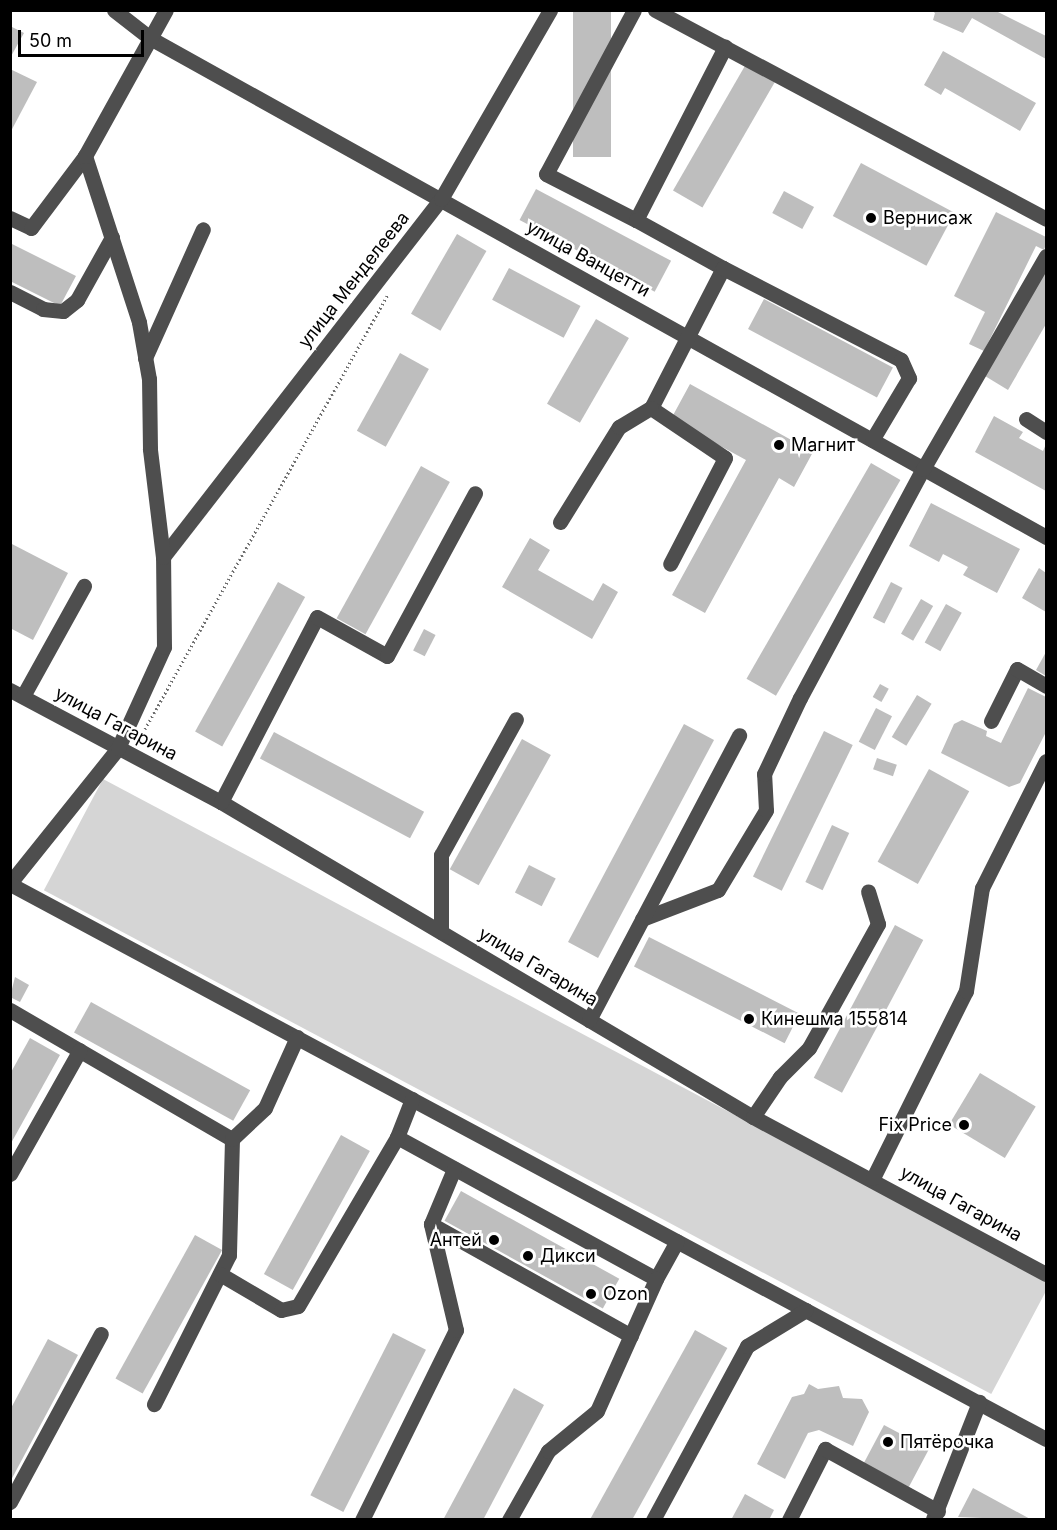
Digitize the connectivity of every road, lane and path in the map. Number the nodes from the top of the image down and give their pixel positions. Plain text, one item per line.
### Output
1 (114, 10) edge
2 (166, 10) edge
3 (550, 10) edge
4 (634, 10) edge
5 (656, 10) edge
6 (150, 38) junction
7 (725, 47) junction
8 (85, 156) junction
9 (441, 199) junction
10 (10, 218) edge
11 (1047, 219) edge
12 (636, 220) junction
13 (203, 229) dead end
14 (112, 237) junction
15 (1047, 256) edge
16 (723, 268) junction
17 (10, 292) edge
18 (390, 292) dead end
19 (689, 337) junction
20 (145, 358) junction
21 (651, 408) junction
22 (1026, 419) dead end
23 (1047, 432) edge
24 (872, 440) junction
25 (923, 468) junction
26 (475, 493) dead end
27 (560, 522) dead end
28 (1046, 536) edge
29 (163, 557) junction
30 (670, 564) dead end
31 (84, 586) dead end
32 (1047, 686) edge
33 (17, 693) edge
34 (516, 719) dead end
35 (990, 721) dead end
36 (739, 735) dead end
37 (125, 751) junction
38 (1047, 761) edge
39 (221, 802) junction
40 (10, 884) edge
41 (868, 892) dead end
42 (642, 919) junction
43 (441, 932) junction
44 (10, 1010) edge
45 (589, 1020) junction
46 (297, 1037) junction
47 (80, 1050) junction
48 (412, 1099) junction
49 (753, 1117) junction
50 (397, 1137) junction
51 (232, 1139) junction
52 (454, 1169) junction
53 (10, 1174) edge
54 (873, 1178) junction
55 (431, 1224) junction
56 (677, 1240) junction
57 (220, 1274) junction
58 (1047, 1274) edge
59 (656, 1279) junction
60 (806, 1310) junction
61 (101, 1334) dead end
62 (631, 1335) junction
63 (979, 1402) junction
64 (154, 1404) dead end
65 (1047, 1438) edge
66 (10, 1502) edge
67 (935, 1515) edge
68 (362, 1520) edge
69 (509, 1520) edge
70 (653, 1520) edge
71 (789, 1520) edge

1 - 6 street, улица Ванцетти
2 - 6 street
3 - 9 street, улица Менделеева
4 - 12 street
5 - 7 street
6 - 8 street
6 - 9 street, улица Ванцетти
7 - 11 street
7 - 12 street
8 - 10 street
8 - 14 street
9 - 19 street, улица Ванцетти
9 - 29 street, улица Менделеева
12 - 16 street
13 - 20 street
14 - 17 street
14 - 20 street
15 - 25 street
16 - 19 street
16 - 24 street
18 - 37 path
19 - 21 street
19 - 24 street, улица Ванцетти
20 - 29 street
21 - 27 street
21 - 30 street
22 - 23 street
24 - 25 street, улица Ванцетти
25 - 28 street, улица Ванцетти
25 - 42 street
26 - 39 street
29 - 37 street
31 - 33 street
32 - 35 street
33 - 37 street, улица Гагарина
34 - 43 street
36 - 42 street
37 - 39 street, улица Гагарина
37 - 40 street
38 - 54 street
39 - 43 street, улица Гагарина
40 - 46 street
41 - 49 street
42 - 45 street
43 - 45 street, улица Гагарина
44 - 47 street
45 - 49 street, улица Гагарина
46 - 48 street
46 - 51 street
47 - 51 street
47 - 53 street
48 - 50 street
48 - 56 street
49 - 54 street, улица Гагарина
50 - 52 street
50 - 57 street
51 - 57 street
52 - 55 street
52 - 59 street
54 - 58 street, улица Гагарина
55 - 62 street
55 - 68 street
56 - 59 street
56 - 60 street
57 - 64 street
59 - 62 street
60 - 63 street
60 - 70 street
61 - 66 street
62 - 69 street
63 - 65 street
63 - 67 street
67 - 71 street

